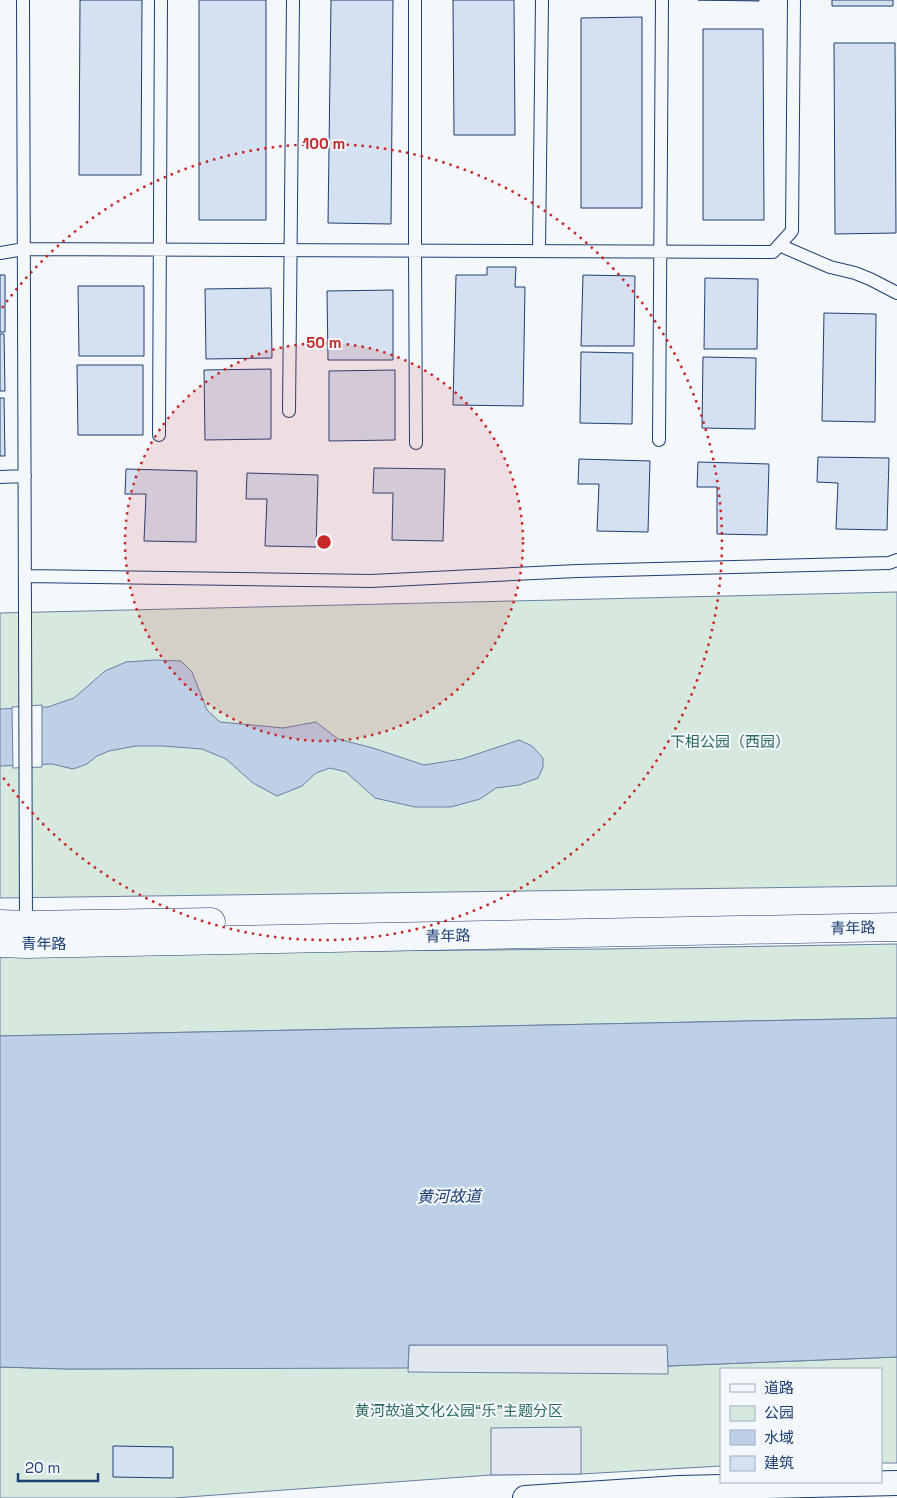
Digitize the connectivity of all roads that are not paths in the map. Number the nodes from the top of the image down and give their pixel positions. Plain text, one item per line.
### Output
1 (23, 0) edge
2 (160, 0) edge
3 (293, 0) edge
4 (415, 0) edge
5 (542, 0) edge
6 (662, 0) edge
7 (794, 0) edge
8 (779, 245) junction
9 (24, 249) junction
10 (160, 250) junction
11 (290, 250) junction
12 (414, 251) junction
13 (540, 251) junction
14 (660, 252) junction
15 (0, 253) edge
16 (897, 293) edge
17 (289, 411) dead end
18 (159, 435) dead end
19 (659, 440) dead end
20 (416, 443) dead end
21 (25, 476) junction
22 (0, 477) edge
23 (897, 560) edge
24 (25, 576) junction
25 (897, 910) edge
26 (897, 927) edge
27 (13, 934) edge
28 (897, 1483) edge
29 (538, 1498) edge

1 - 9 lane
2 - 10 lane
3 - 11 lane
4 - 12 lane
5 - 13 lane
6 - 14 lane
7 - 8 lane
8 - 14 lane
8 - 16 lane
9 - 10 lane
9 - 15 lane
9 - 21 lane
10 - 11 lane
10 - 18 lane
11 - 12 lane
11 - 17 lane
12 - 13 lane
12 - 20 lane
13 - 14 lane
14 - 19 lane
21 - 22 lane
21 - 24 lane
23 - 24 lane
24 - 27 lane
25 - 27 street, 青年路
26 - 27 street, 青年路
28 - 29 street

